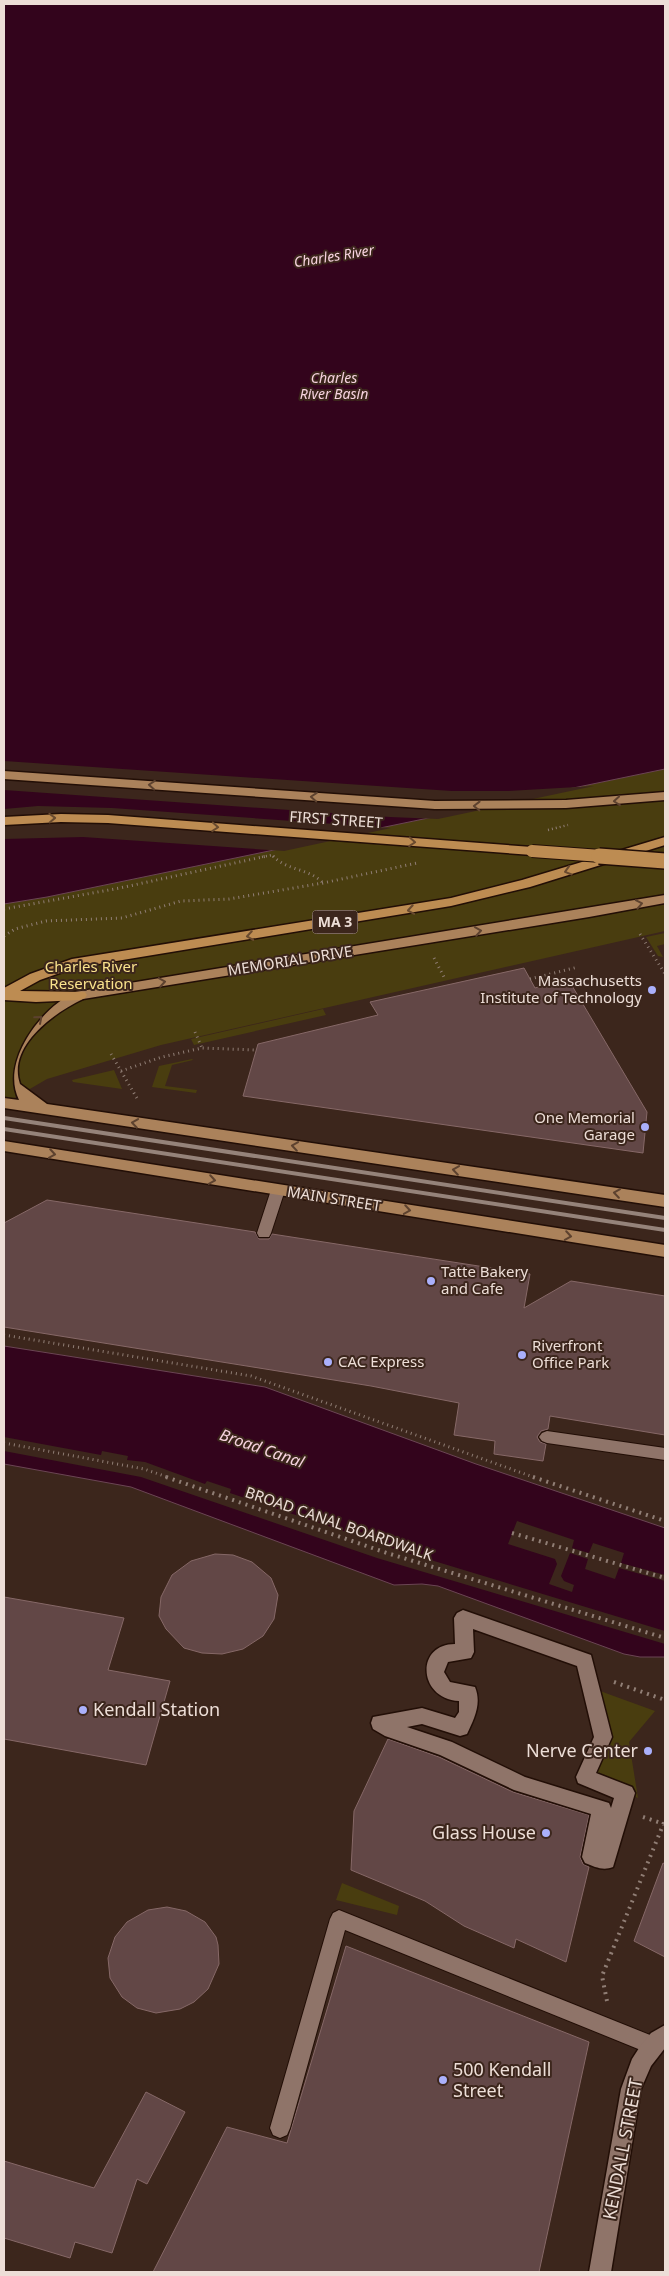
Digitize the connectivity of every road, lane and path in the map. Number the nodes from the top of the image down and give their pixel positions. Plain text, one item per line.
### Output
1 (4, 776) edge
2 (665, 796) edge
3 (4, 821) edge
4 (665, 841) edge
5 (665, 861) edge
6 (423, 862) dead end
7 (323, 883) junction
8 (665, 899) edge
9 (4, 909) edge
10 (640, 934) dead end
11 (4, 936) edge
12 (434, 958) dead end
13 (578, 967) dead end
14 (665, 974) edge
15 (444, 977) dead end
16 (530, 979) dead end
17 (4, 995) edge
18 (80, 995) junction
19 (195, 1032) dead end
20 (202, 1048) junction
21 (256, 1050) dead end
22 (111, 1054) dead end
23 (121, 1071) junction
24 (138, 1100) dead end
25 (4, 1103) edge
26 (45, 1110) junction
27 (4, 1146) edge
28 (278, 1190) junction
29 (665, 1201) edge
30 (264, 1233) dead end
31 (665, 1251) edge
32 (4, 1335) edge
33 (547, 1437) dead end
34 (4, 1443) edge
35 (665, 1454) edge
36 (665, 1521) edge
37 (512, 1532) dead end
38 (665, 1578) edge
39 (665, 1638) edge
40 (587, 1673) junction
41 (665, 1700) edge
42 (665, 1820) edge
43 (613, 2030) junction
44 (659, 2040) edge
45 (280, 2128) dead end
46 (600, 2272) edge

2 -> 1 main road
3 -> 5 highway, FIRST STREET, bridge
4 -> 17 highway, MEMORIAL DRIVE / MA 3
6 - 7 path
7 - 9 path
7 - 11 path
18 -> 8 main road, MEMORIAL DRIVE
10 - 14 path
12 - 15 path
13 - 16 path
17 - 18 highway
26 -> 18 main road, MEMORIAL DRIVE
19 - 20 path
20 - 21 path
20 - 23 path
22 - 23 path
23 - 24 path
25 - 26 main road
29 -> 26 main road
27 -> 28 main road, MAIN STREET
28 - 30 lane
28 -> 31 main road, MAIN STREET
32 - 36 path
33 - 35 lane
34 - 39 path, BROAD CANAL BOARDWALK
37 - 38 path
40 - 40 street
40 - 41 path
42 - 43 path
43 - 44 lane
43 - 45 lane
44 - 46 street, KENDALL STREET

